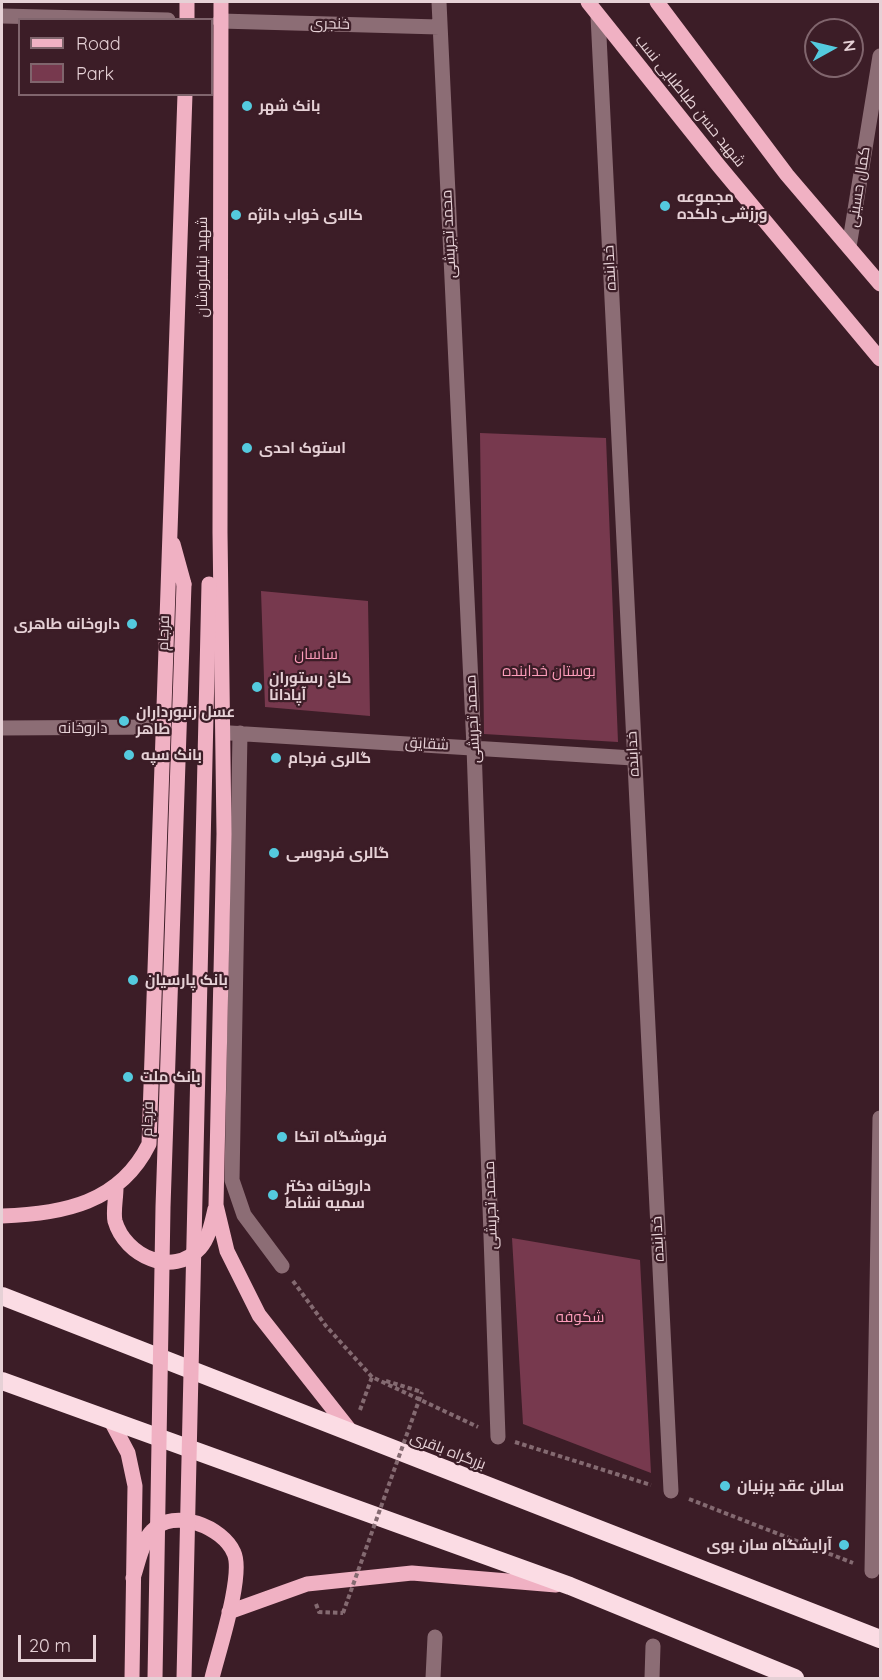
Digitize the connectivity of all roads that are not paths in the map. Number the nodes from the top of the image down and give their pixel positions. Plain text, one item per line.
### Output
1 (188, 2) edge
2 (220, 2) edge
3 (439, 2) edge
4 (588, 2) edge
5 (657, 2) edge
6 (11, 11) edge
7 (598, 16) junction
8 (133, 18) edge
9 (187, 18) edge
10 (220, 21) junction
11 (439, 27) junction
12 (880, 56) edge
13 (184, 96) edge
14 (849, 247) junction
15 (880, 284) edge
16 (880, 359) edge
17 (169, 526) junction
18 (220, 532) junction
19 (2, 728) edge
20 (164, 728) junction
21 (221, 733) junction
22 (240, 734) junction
23 (474, 747) junction
24 (633, 758) junction
25 (880, 1118) edge
26 (116, 1188) junction
27 (216, 1205) junction
28 (2, 1216) edge
29 (282, 1266) road end
30 (2, 1296) edge
31 (2, 1381) edge
32 (111, 1422) junction
33 (352, 1433) junction
34 (498, 1437) road end
35 (671, 1491) dead end
36 (872, 1571) dead end
37 (133, 1578) junction
38 (570, 1586) junction
39 (229, 1612) junction
40 (435, 1637) dead end
41 (880, 1639) edge
42 (653, 1646) dead end
43 (132, 1678) edge
44 (155, 1678) edge
45 (184, 1678) edge
46 (212, 1678) edge
47 (434, 1678) edge
48 (652, 1678) edge
49 (795, 1678) edge

1 - 9 main road
2 - 10 main road, شهید نیلفروشان
3 - 11 street, محمد تجریشی
4 - 7 main road, شهید حسن طباطبایی نسب
5 - 14 main road, شهید حسن طباطبایی نسب
6 - 8 street
7 - 16 main road, شهید حسن طباطبایی نسب
7 - 24 street, خدابنده
10 - 11 street, خنجری
10 - 18 main road, شهید نیلفروشان
11 - 23 street, محمد تجریشی
12 - 14 street, کمال حسینی
13 - 17 main road, شهید نیلفروشان
14 - 15 main road, شهید حسن طباطبایی نسب
17 - 20 main road, شهید نیلفروشان
17 - 44 main road, فرجام, bridge
18 - 21 main road
18 - 45 main road, bridge
19 - 20 street, داروخانه
20 - 26 main road, شهید نیلفروشان
21 - 22 street, شقایق
21 - 27 main road
22 - 23 street, شقایق
22 - 29 street
23 - 24 street, شقایق
23 - 34 street, محمد تجریشی
24 - 35 street, خدابنده
25 - 36 street
26 - 27 main road
26 - 28 main road, شهید نیلفروشان
27 - 33 main road
30 - 33 highway, بزرگراه باقری
31 - 32 highway
32 - 37 main road
32 - 38 highway
33 - 41 highway, بزرگراه باقری
37 - 39 main road
37 - 43 main road
38 - 39 main road
38 - 49 highway
39 - 46 main road
40 - 47 street
42 - 48 street

